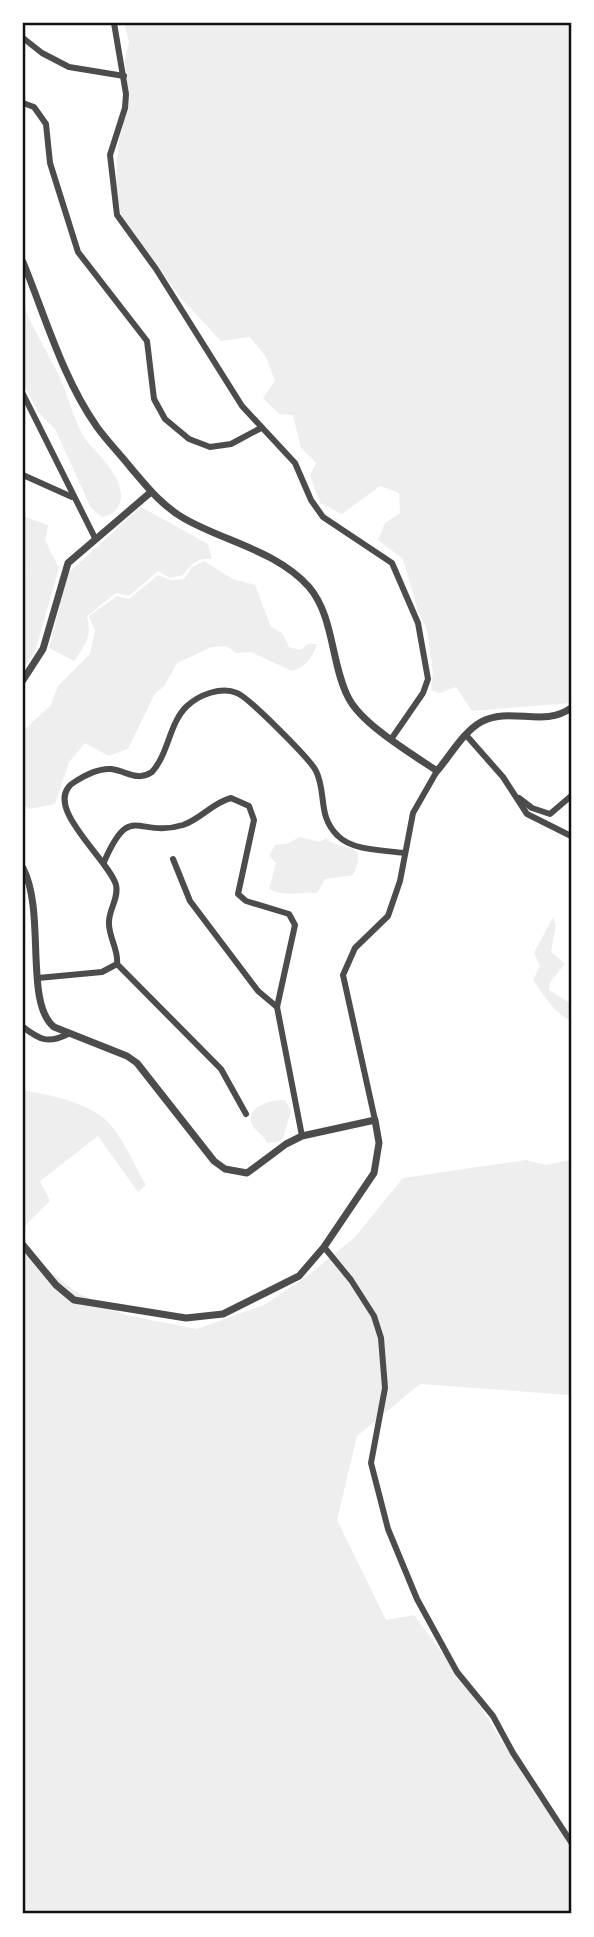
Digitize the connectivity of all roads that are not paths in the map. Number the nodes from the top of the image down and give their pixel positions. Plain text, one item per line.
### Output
1 (114, 23) edge
2 (23, 38) edge
3 (124, 76) junction
4 (23, 103) edge
5 (23, 262) edge
6 (23, 394) edge
7 (261, 428) junction
8 (23, 475) edge
9 (151, 492) junction
10 (74, 497) junction
11 (95, 538) junction
12 (23, 680) edge
13 (571, 708) edge
14 (466, 735) junction
15 (392, 738) junction
16 (437, 771) junction
17 (516, 794) junction
18 (571, 796) edge
19 (571, 836) edge
20 (404, 853) junction
21 (173, 859) dead end
22 (104, 862) junction
23 (23, 868) edge
24 (117, 964) junction
25 (38, 978) junction
26 (277, 1007) junction
27 (23, 1027) edge
28 (68, 1034) junction
29 (246, 1114) dead end
30 (375, 1120) junction
31 (302, 1136) junction
32 (23, 1245) edge
33 (324, 1247) junction
34 (571, 1842) edge

1 - 3 street
2 - 3 street
3 - 7 street
4 - 7 street
5 - 9 street
6 - 10 street
7 - 15 street
8 - 10 street
9 - 11 street
9 - 15 street
10 - 11 street
11 - 12 street
13 - 14 street
14 - 16 street
14 - 17 street
15 - 16 street
16 - 20 street
17 - 18 street
17 - 19 street
20 - 22 street
20 - 30 street
21 - 26 street
22 - 24 street
22 - 26 street
23 - 25 street
24 - 25 street
24 - 29 street
25 - 28 street
26 - 31 street
27 - 28 street
28 - 31 street
30 - 31 street
30 - 33 street
32 - 33 street
33 - 34 street

